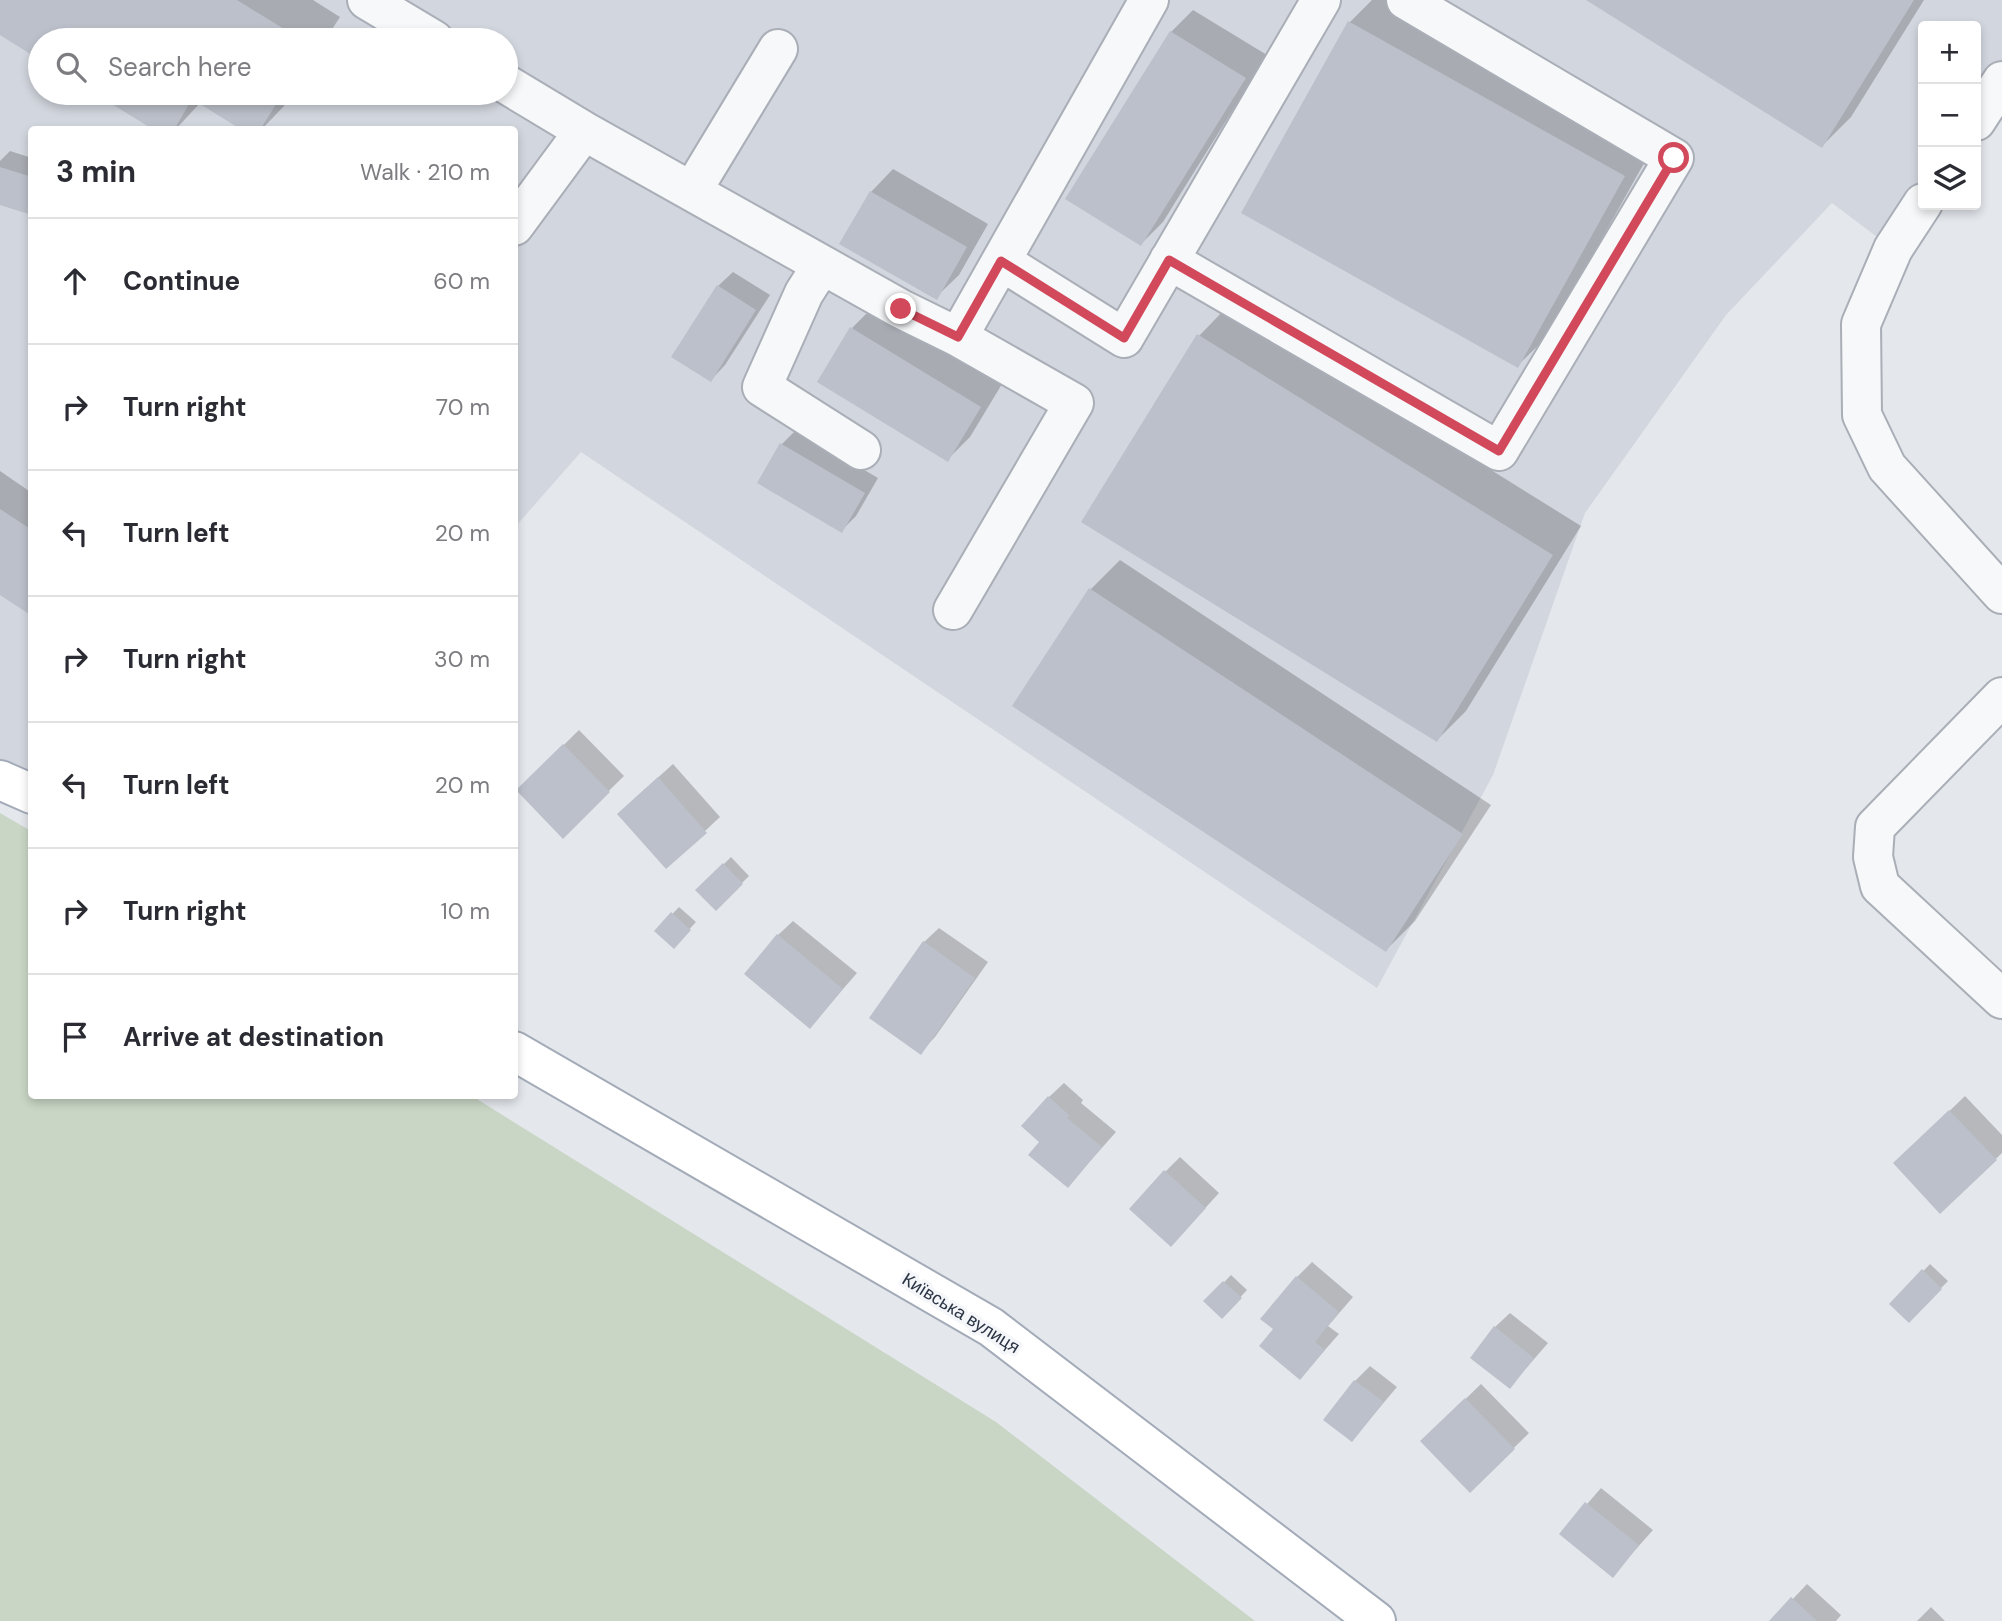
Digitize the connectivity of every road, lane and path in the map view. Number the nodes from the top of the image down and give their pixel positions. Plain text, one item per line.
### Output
1 (367, 0) edge
2 (1149, 0) edge
3 (1321, 0) edge
4 (1406, 0) edge
5 (413, 28) edge
6 (778, 49) dead end
7 (2002, 80) edge
8 (518, 91) edge
9 (1981, 113) edge
10 (584, 131) junction
11 (692, 191) junction
12 (1919, 210) edge
13 (518, 221) edge
14 (1169, 260) junction
15 (1001, 261) junction
16 (822, 265) junction
17 (958, 337) junction
18 (861, 450) dead end
19 (2002, 594) edge
20 (953, 610) dead end
21 (2002, 697) edge
22 (0, 780) edge
23 (28, 792) edge
24 (2002, 999) edge
25 (518, 1053) edge
26 (1376, 1621) edge

1 - 5 street
2 - 15 street
3 - 14 street
4 - 14 street
6 - 11 street
7 - 9 street
8 - 10 street
10 - 11 street
10 - 13 street
11 - 16 street
12 - 19 street
14 - 15 street
15 - 17 street
16 - 17 street
16 - 18 street
17 - 20 street
21 - 24 street
22 - 23 main road
25 - 26 main road, Київська вулиця

